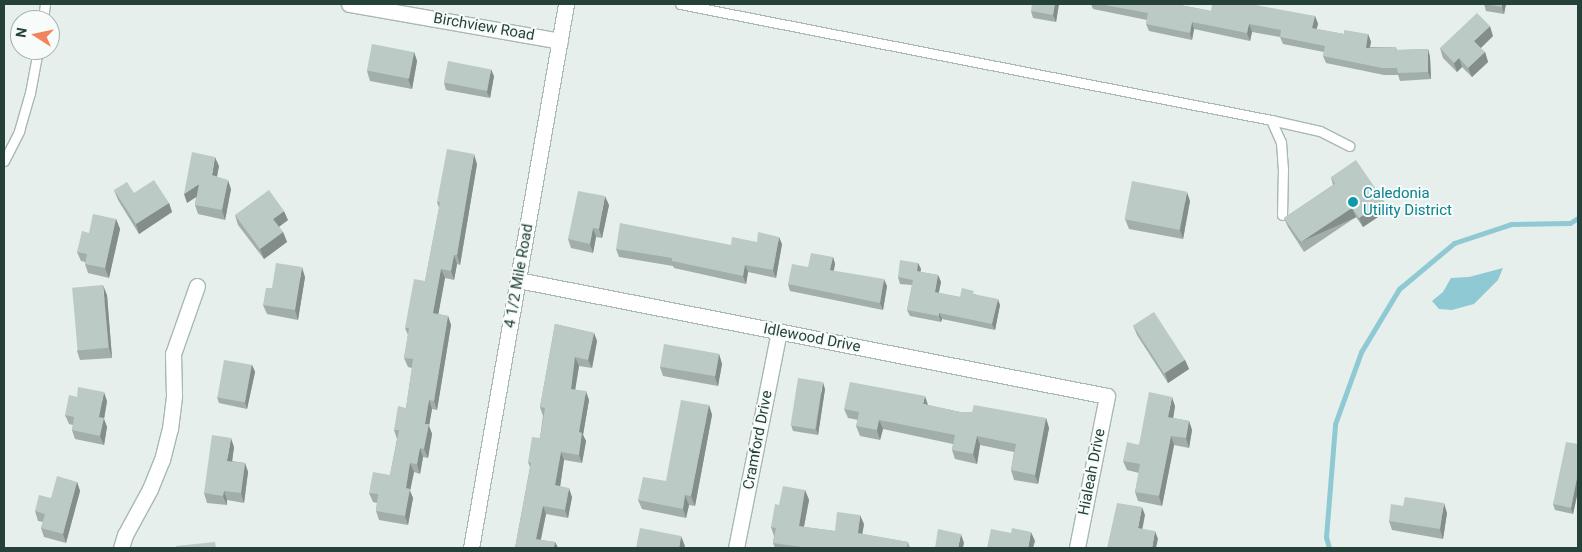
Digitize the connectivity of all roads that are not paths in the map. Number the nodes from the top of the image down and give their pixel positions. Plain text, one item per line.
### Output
1 (349, 4) edge
2 (566, 4) edge
3 (680, 4) edge
4 (560, 41) junction
5 (36, 60) edge
6 (1271, 120) junction
7 (1349, 146) dead end
8 (4, 161) edge
9 (1282, 215) dead end
10 (518, 280) junction
11 (198, 286) dead end
12 (779, 331) junction
13 (1107, 396) joint
14 (121, 548) edge
15 (471, 548) edge
16 (736, 548) edge
17 (1077, 548) edge

1 - 4 street, Birchview Road
2 - 4 street, 4 1/2 Mile Road
3 - 6 lane
4 - 10 street, 4 1/2 Mile Road
5 - 8 lane
6 - 7 lane
6 - 9 lane
10 - 12 street, Idlewood Drive
10 - 15 street, 4 1/2 Mile Road
11 - 14 street
12 - 13 street, Idlewood Drive
12 - 16 street, Cramford Drive
13 - 17 street, Hialeah Drive

